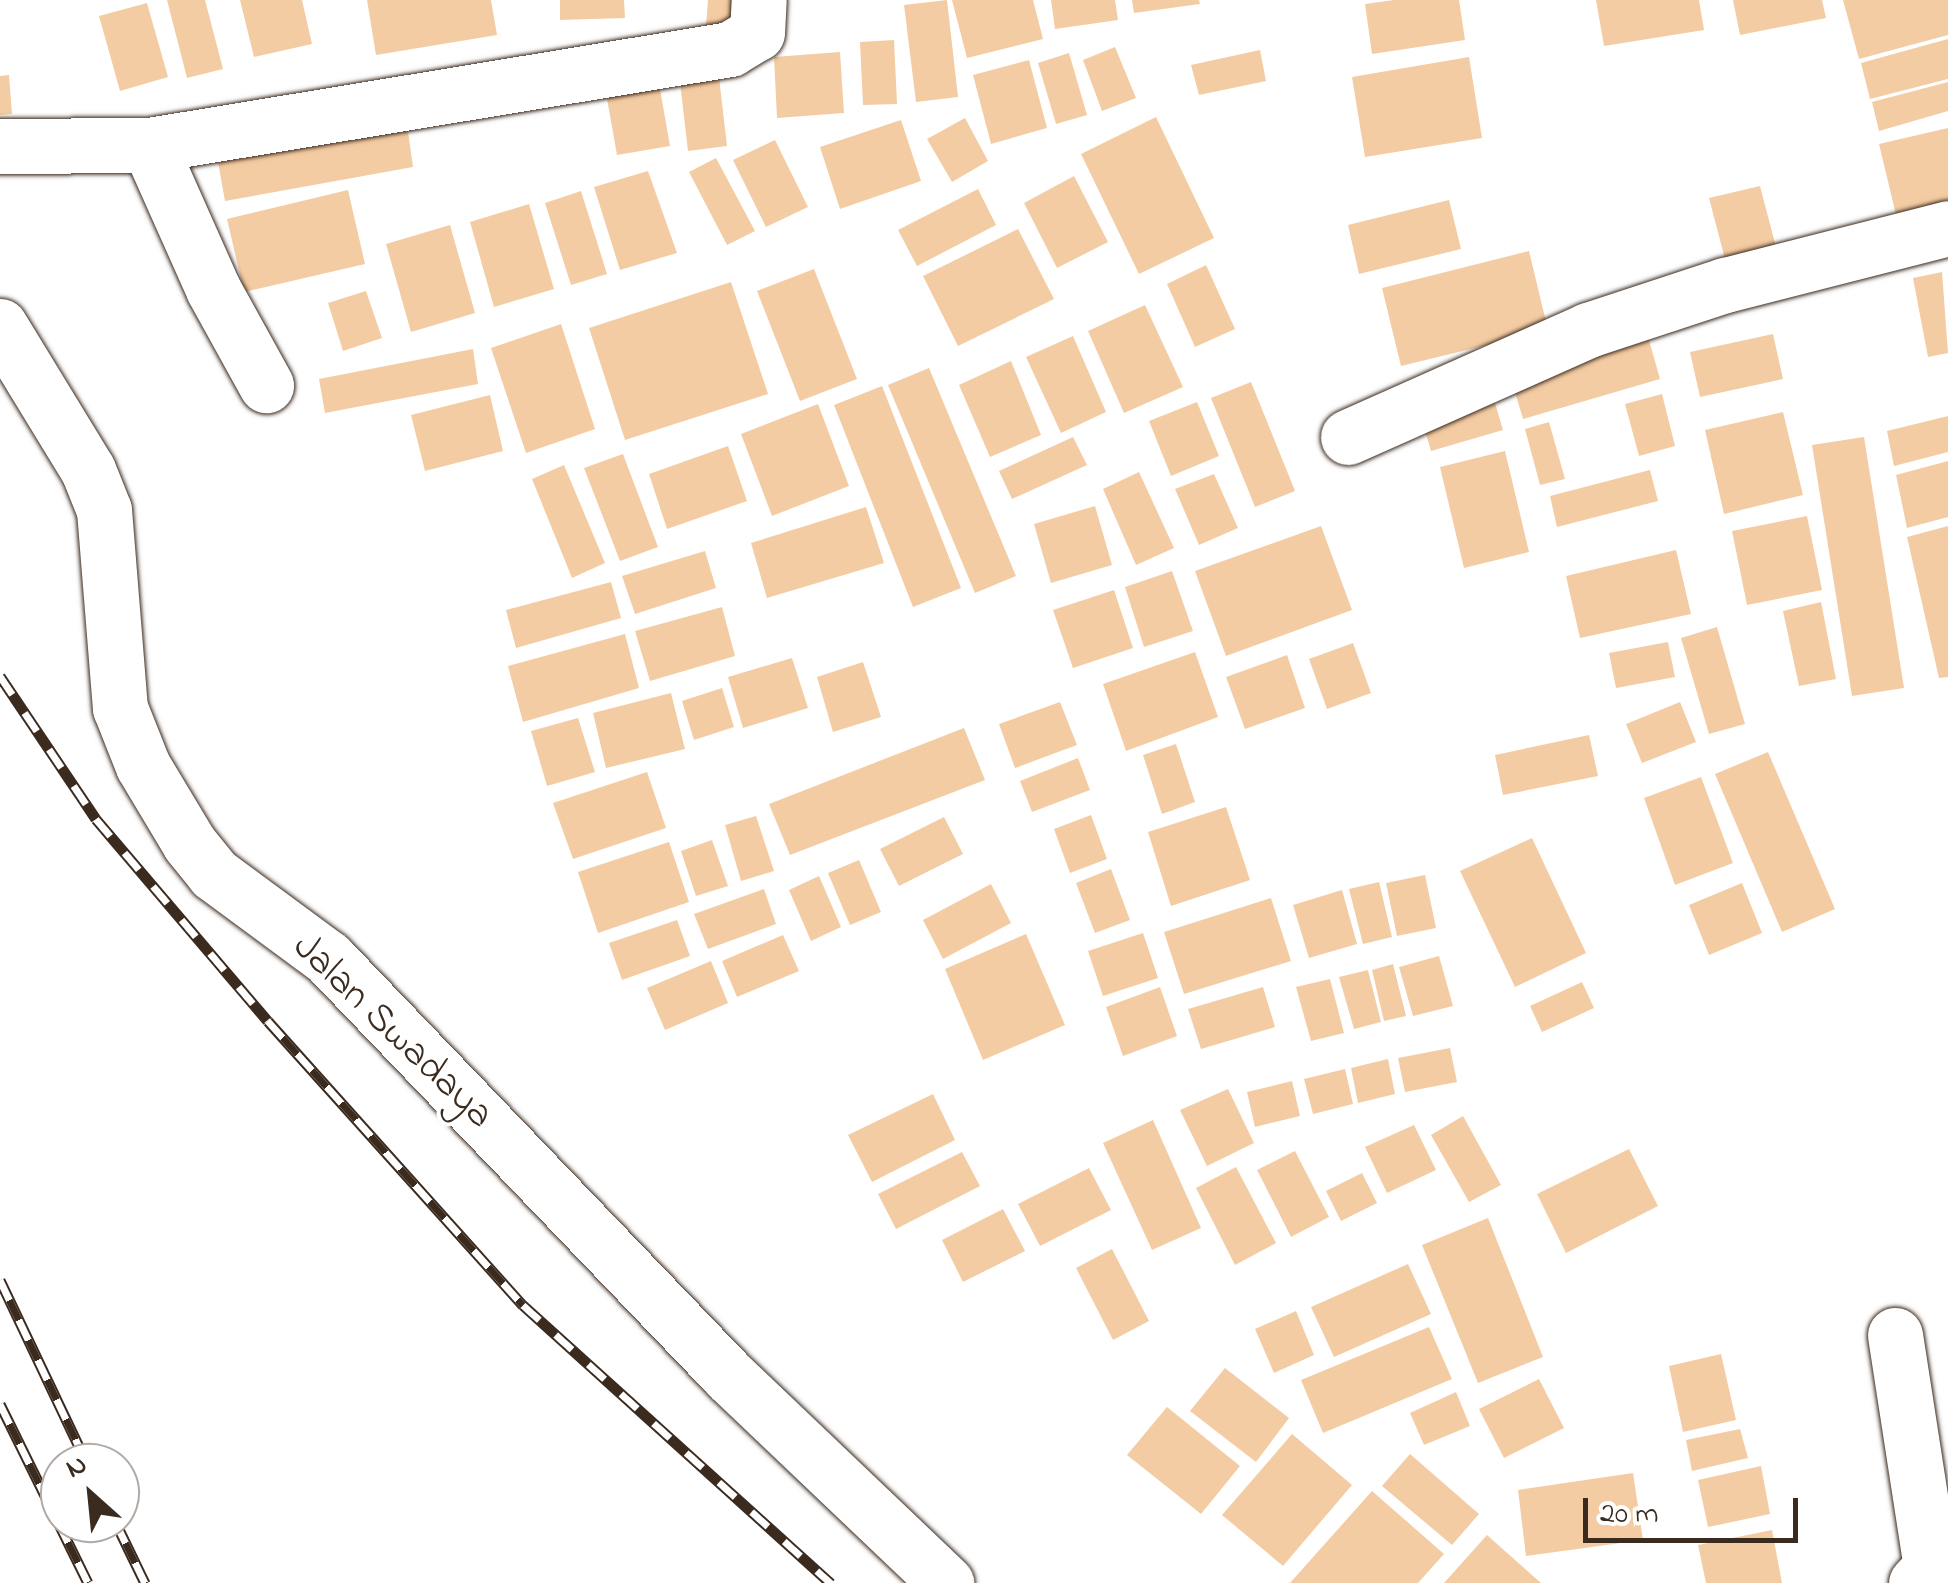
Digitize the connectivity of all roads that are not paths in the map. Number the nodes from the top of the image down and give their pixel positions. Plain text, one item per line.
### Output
1 (759, 0) edge
2 (0, 146) edge
3 (149, 146) junction
4 (1948, 228) edge
5 (0, 326) edge
6 (266, 385) dead end
7 (1348, 438) dead end
8 (1894, 1336) dead end
9 (946, 1583) edge
10 (1916, 1583) edge

1 - 3 street
2 - 3 street
3 - 6 street
4 - 7 street
5 - 9 street, Jalan Swadaya
8 - 10 street

